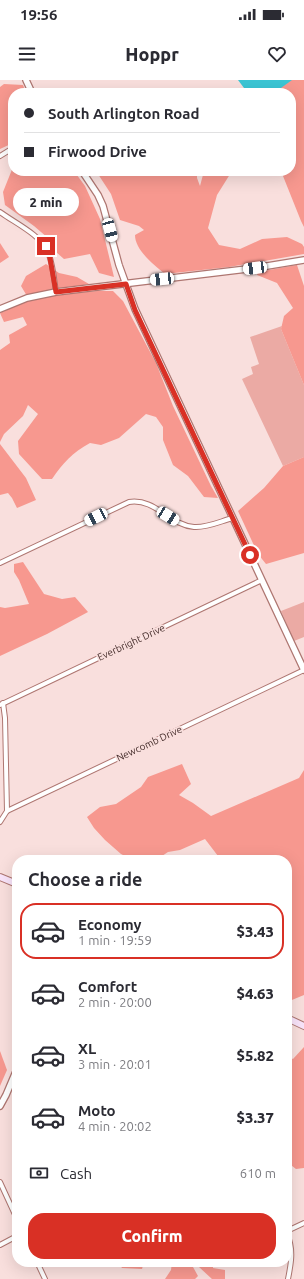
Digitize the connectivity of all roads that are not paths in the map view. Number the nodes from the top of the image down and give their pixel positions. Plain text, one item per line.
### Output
1 (85, 176) edge
2 (0, 212) edge
3 (304, 260) edge
4 (126, 284) junction
5 (56, 292) junction
6 (0, 308) edge
7 (233, 518) junction
8 (0, 563) edge
9 (262, 580) junction
10 (304, 670) edge
11 (1, 704) edge
12 (6, 811) junction
13 (0, 822) edge
14 (0, 877) edge
15 (12, 882) edge
16 (292, 1020) edge
17 (304, 1026) edge
18 (12, 1081) edge
19 (0, 1106) edge
20 (0, 1182) edge
21 (12, 1208) edge
22 (304, 1223) edge
23 (292, 1229) edge
24 (12, 1239) edge
25 (0, 1245) edge
26 (39, 1267) edge
27 (290, 1267) edge
28 (45, 1279) edge
29 (288, 1279) edge

1 - 4 street
2 - 5 street
3 - 4 street
4 - 5 street
4 - 7 street
5 - 6 street
7 - 8 street
7 - 9 street
9 - 10 street
9 - 11 street, Everbright Drive
10 - 12 street, Newcomb Drive
11 - 12 street
12 - 13 street
14 - 15 main road
16 - 17 main road
18 - 19 street
20 - 21 street
22 - 23 street
24 - 25 street
26 - 28 street
27 - 29 street

